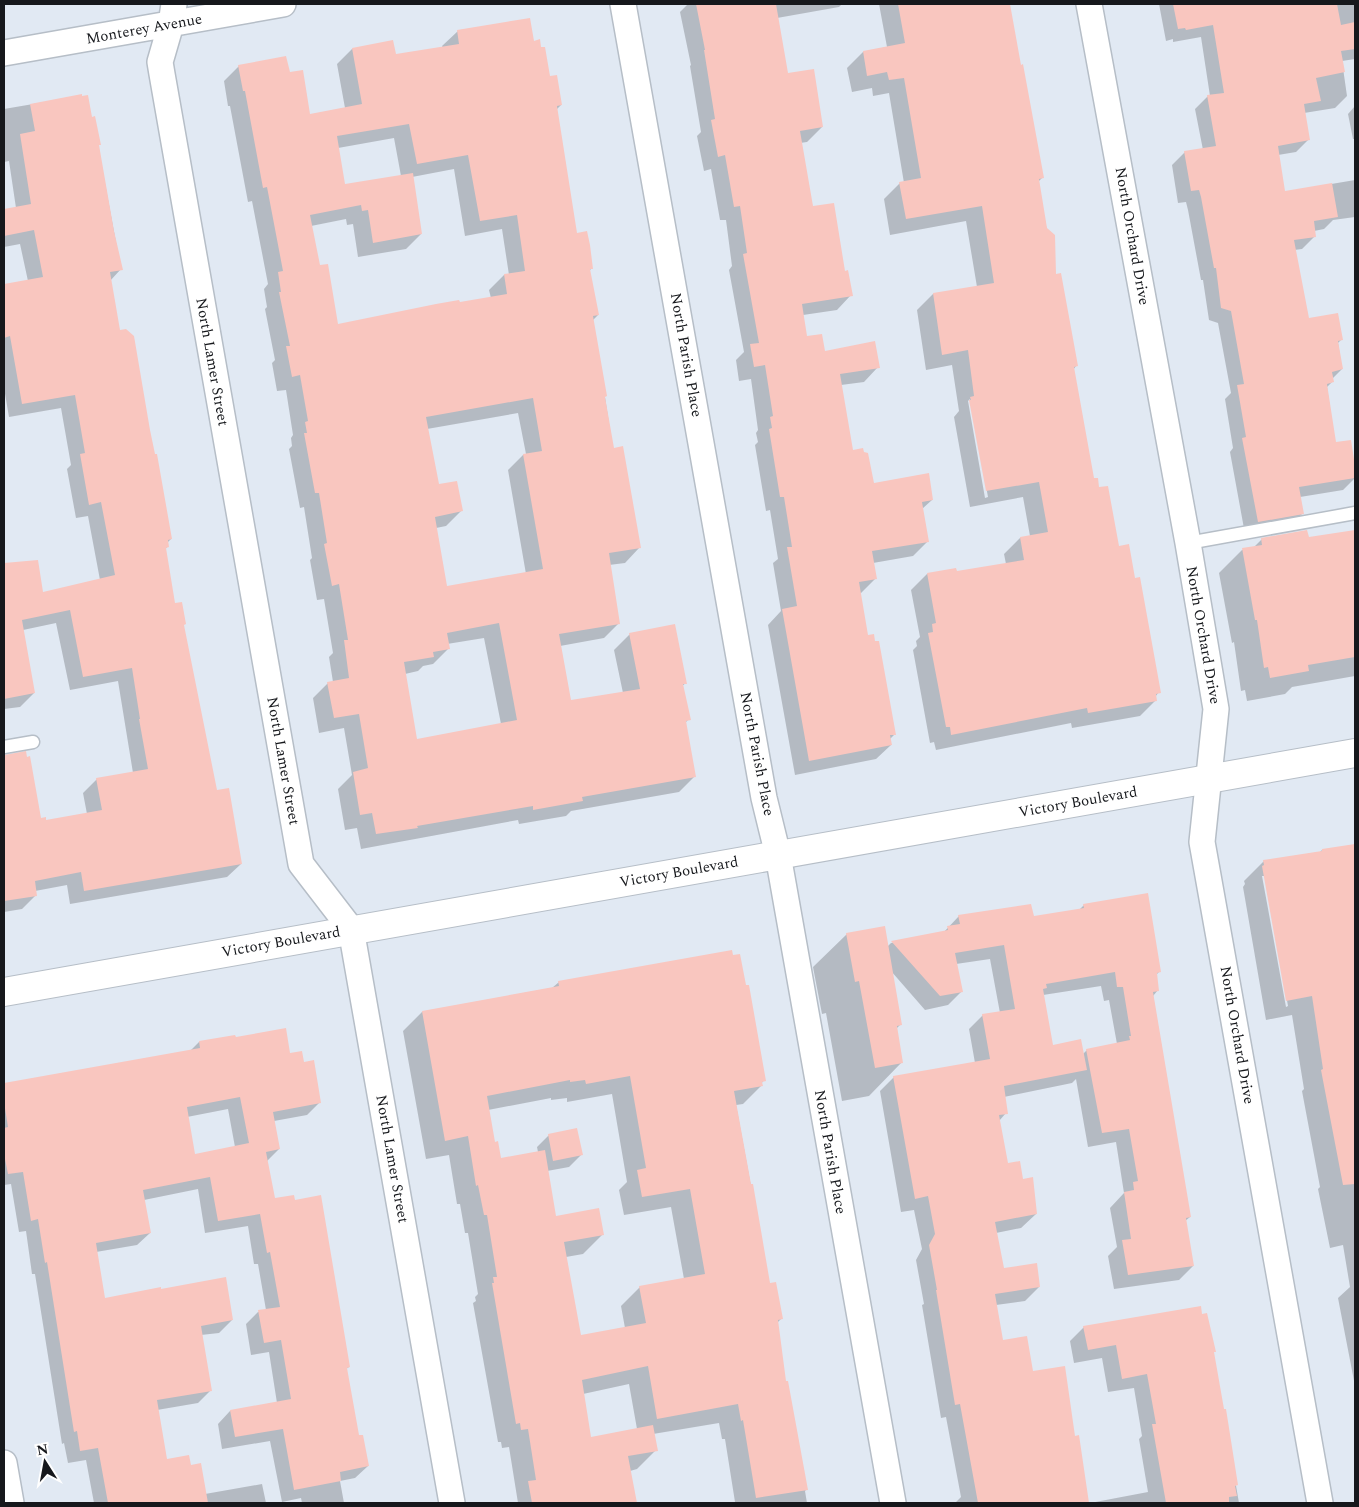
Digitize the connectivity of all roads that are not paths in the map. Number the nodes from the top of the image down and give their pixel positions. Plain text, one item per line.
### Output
1 (283, 4) edge
2 (623, 4) edge
3 (1089, 4) edge
4 (172, 14) edge
5 (4, 53) edge
6 (1355, 513) edge
7 (1188, 543) junction
8 (32, 742) dead end
9 (4, 747) edge
10 (1355, 753) edge
11 (1209, 778) junction
12 (778, 855) junction
13 (352, 930) junction
14 (4, 992) edge
15 (4, 1463) edge
16 (11, 1503) edge
17 (452, 1503) edge
18 (893, 1503) edge
19 (1320, 1503) edge

1 - 4 street, Monterey Avenue
2 - 12 street, North Parish Place
3 - 7 street, North Orchard Drive
4 - 5 street, Monterey Avenue
4 - 13 street, North Lamer Street
6 - 7 lane
7 - 11 street, North Orchard Drive
8 - 9 lane
10 - 11 main road, Victory Boulevard
11 - 12 main road, Victory Boulevard
11 - 19 street, North Orchard Drive
12 - 13 main road, Victory Boulevard
12 - 18 street, North Parish Place
13 - 14 main road, Victory Boulevard
13 - 17 street, North Lamer Street
15 - 16 street

